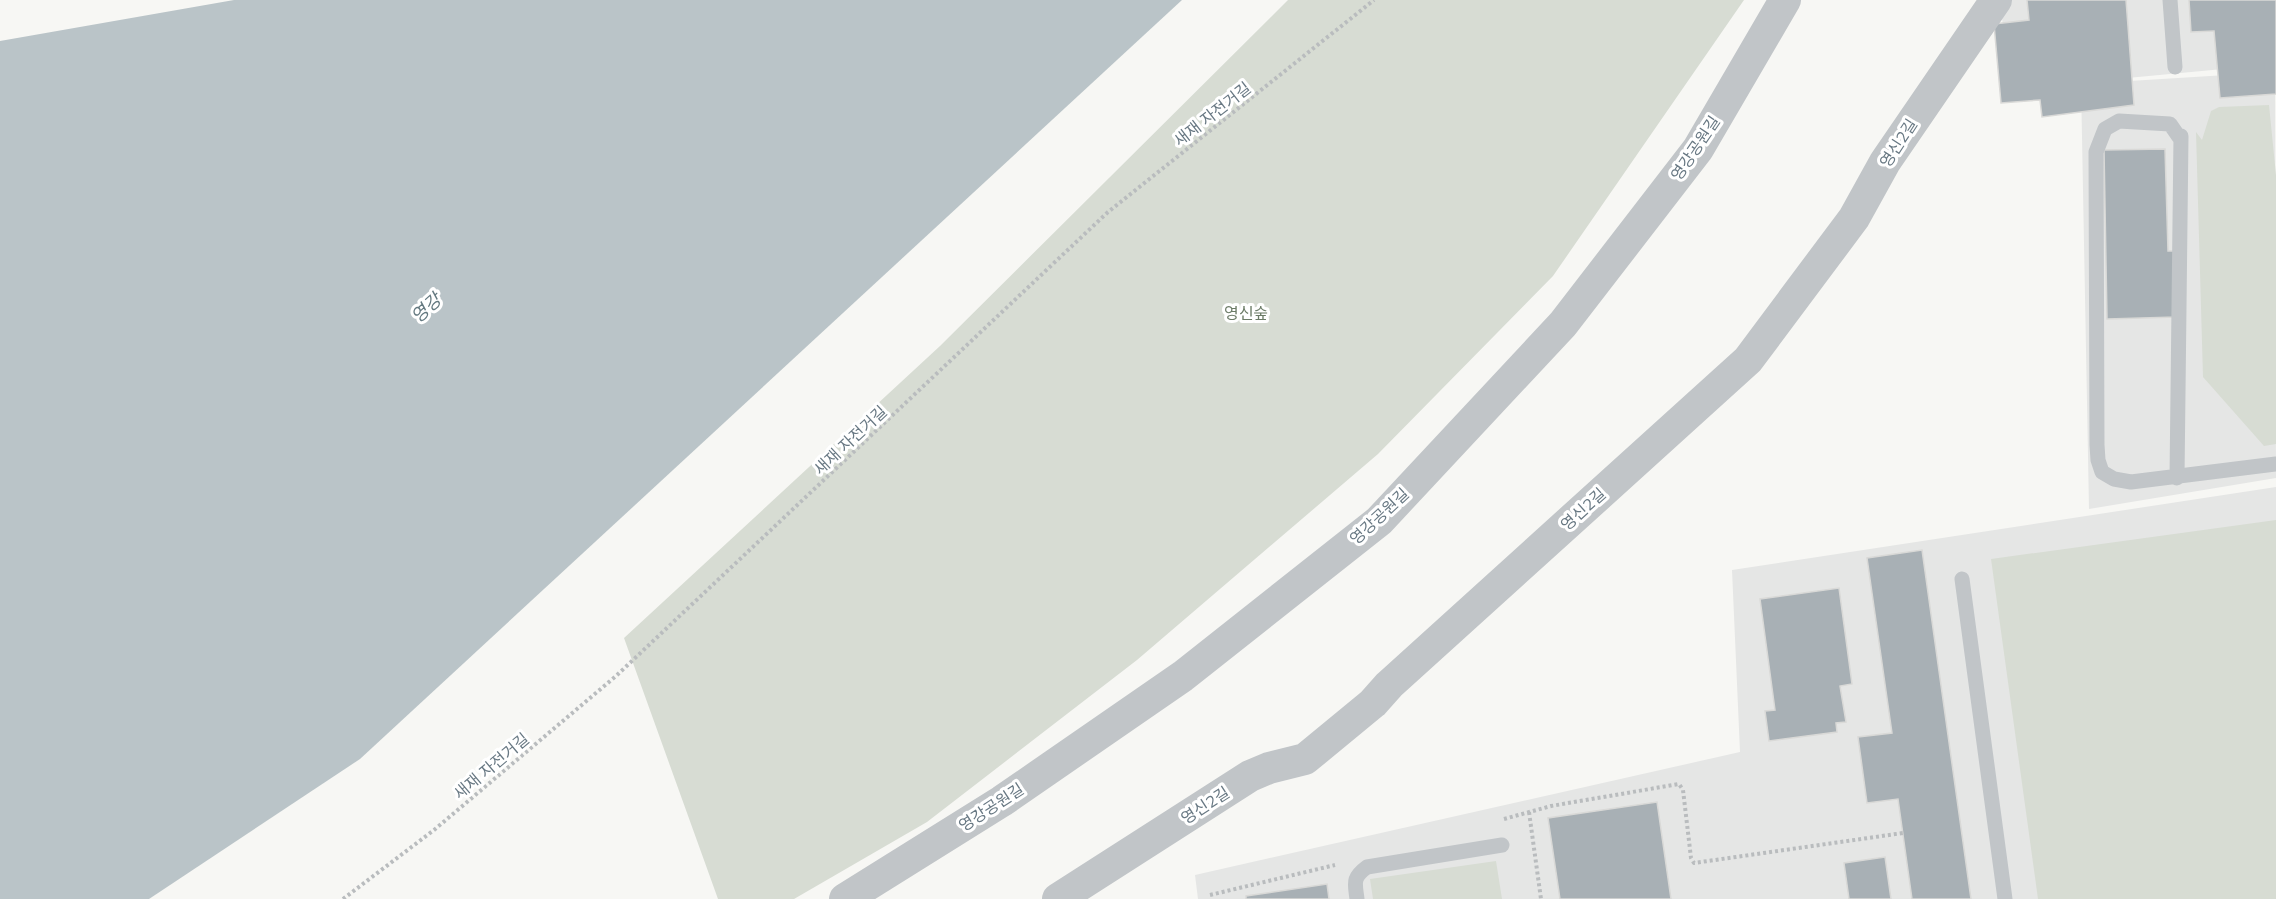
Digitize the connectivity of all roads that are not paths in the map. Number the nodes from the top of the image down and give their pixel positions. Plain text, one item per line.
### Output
1 (1785, 0) edge
2 (1995, 0) edge
3 (2170, 0) edge
4 (2175, 67) dead end
5 (2276, 464) edge
6 (2177, 478) junction
7 (1962, 579) dead end
8 (1503, 845) dead end
9 (845, 899) edge
10 (1058, 899) edge
11 (1357, 899) edge
12 (2005, 899) edge

1 - 9 street, 영강공원길
2 - 10 street, 영신2길
3 - 4 lane
5 - 6 lane
6 - 6 lane
7 - 12 lane
8 - 11 lane

